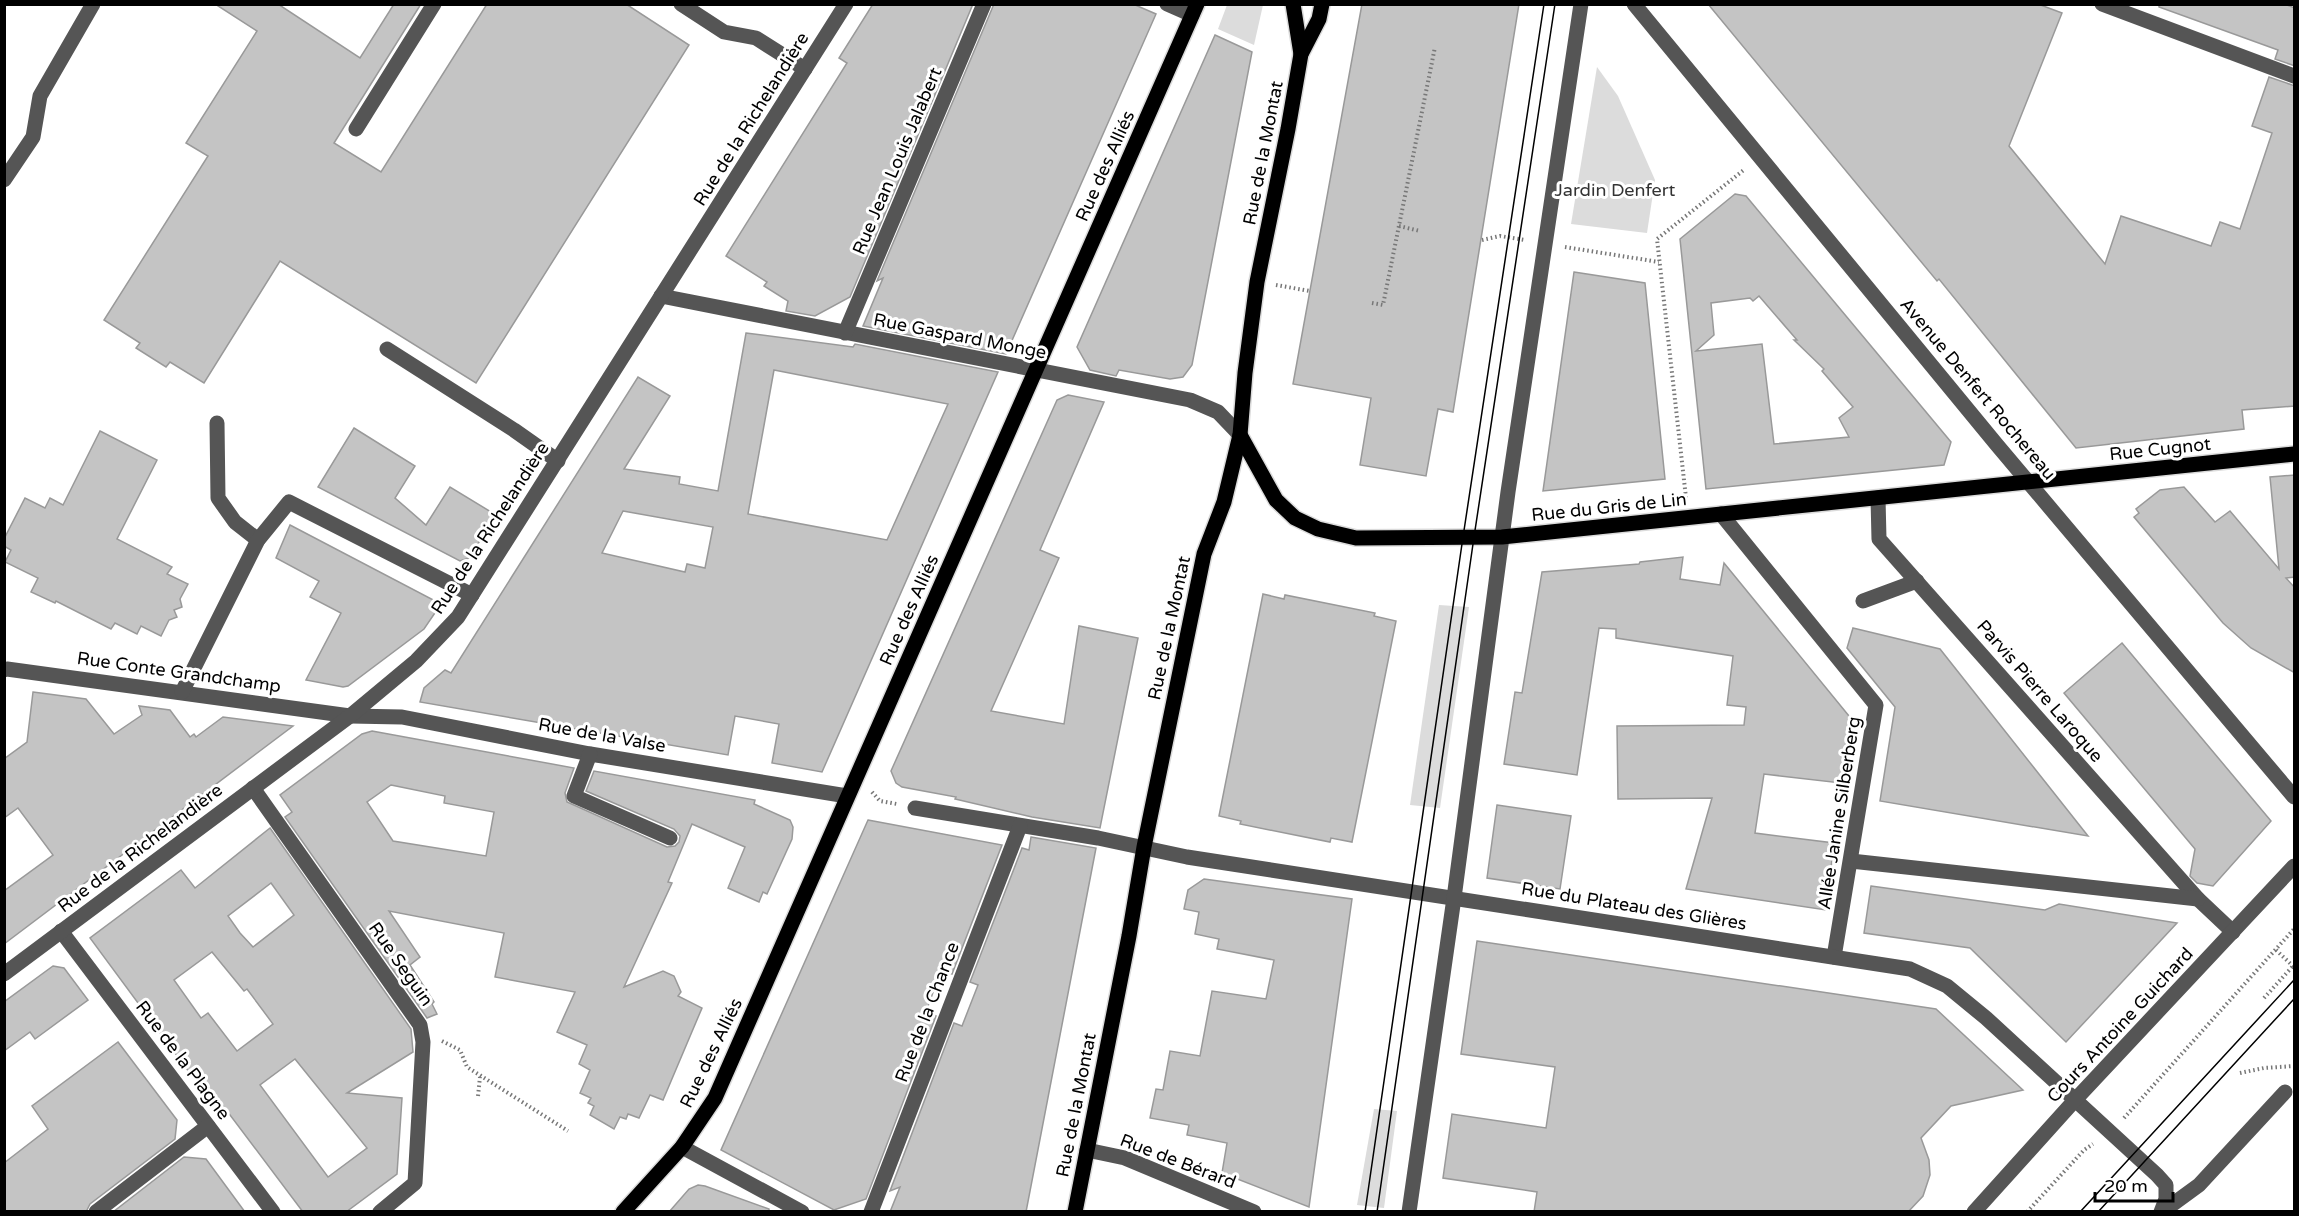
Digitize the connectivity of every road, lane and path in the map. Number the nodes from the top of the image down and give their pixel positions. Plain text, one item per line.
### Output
1 (93, 4) edge
2 (434, 4) edge
3 (681, 4) edge
4 (846, 4) edge
5 (984, 4) edge
6 (1167, 4) edge
7 (1293, 4) edge
8 (1322, 4) edge
9 (1581, 4) edge
10 (1634, 4) edge
11 (2110, 6) edge
12 (1195, 10) edge
13 (1435, 46) dead end
14 (1300, 54) junction
15 (806, 69) junction
16 (2295, 76) edge
17 (356, 129) dead end
18 (1759, 157) junction
19 (4, 180) edge
20 (1399, 226) junction
21 (1420, 231) dead end
22 (1643, 259) dead end
23 (1659, 262) junction
24 (1257, 282) junction
25 (1310, 291) dead end
26 (661, 296) junction
27 (1372, 303) dead end
28 (845, 333) junction
29 (387, 350) dead end
30 (1037, 370) junction
31 (216, 423) dead end
32 (1240, 435) junction
33 (2295, 454) edge
34 (558, 461) junction
35 (2029, 482) junction
36 (1878, 498) junction
37 (1721, 514) junction
38 (1688, 518) junction
39 (1502, 537) junction
40 (258, 540) junction
41 (1917, 581) junction
42 (472, 595) junction
43 (1863, 601) dead end
44 (4, 670) edge
45 (182, 692) junction
46 (350, 716) junction
47 (590, 754) junction
48 (253, 788) junction
49 (847, 796) junction
50 (2295, 797) edge
51 (915, 808) dead end
52 (1020, 826) junction
53 (670, 838) dead end
54 (1144, 847) junction
55 (1851, 861) junction
56 (2295, 866) edge
57 (1454, 898) junction
58 (2198, 899) junction
59 (2295, 929) edge
60 (61, 932) junction
61 (2233, 932) junction
62 (2276, 950) junction
63 (1834, 957) junction
64 (2294, 967) edge
65 (4, 974) edge
66 (2264, 998) dead end
67 (439, 1039) dead end
68 (2295, 1066) edge
69 (2240, 1073) dead end
70 (480, 1077) junction
71 (2285, 1092) dead end
72 (478, 1096) dead end
73 (2075, 1100) junction
74 (208, 1126) junction
75 (568, 1131) dead end
76 (2110, 1132) junction
77 (682, 1147) junction
78 (1087, 1150) junction
79 (96, 1212) edge
80 (273, 1212) edge
81 (380, 1212) edge
82 (623, 1212) edge
83 (802, 1212) edge
84 (870, 1212) edge
85 (1075, 1212) edge
86 (1254, 1212) edge
87 (1409, 1212) edge
88 (1974, 1212) edge
89 (2027, 1212) edge
90 (2161, 1212) edge

1 - 19 street
2 - 17 street
3 - 15 street
4 - 15 street, Rue de la Richelandière
5 - 28 street, Rue Jean Louis Jalabert
6 - 12 street
7 - 14 main road, Rue de la Montat
8 - 14 main road, Rue de la Montat
9 - 39 street
10 - 18 street, Avenue Denfert Rochereau
11 - 16 street
12 - 30 main road, Rue des Alliés
13 - 20 path
14 - 24 main road, Rue de la Montat
15 - 26 street, Rue de la Richelandière
18 - 23 path
18 - 35 street, Avenue Denfert Rochereau
20 - 21 path
20 - 27 path
22 - 23 path
23 - 38 path
24 - 25 path
24 - 32 main road, Rue de la Montat
26 - 28 street, Rue Gaspard Monge
26 - 34 street, Rue de la Richelandière
28 - 30 street, Rue Gaspard Monge
29 - 34 street
30 - 32 street, Rue Gaspard Monge
30 - 49 main road, Rue des Alliés
31 - 40 street
32 - 39 main road, Rue du Gris de Lin
32 - 54 main road, Rue de la Montat
33 - 35 main road, Rue Cugnot
34 - 42 street, Rue de la Richelandière
35 - 36 main road, Rue du Gris de Lin
35 - 50 street, Avenue Denfert Rochereau
36 - 37 main road, Rue du Gris de Lin
36 - 41 street, Parvis Pierre Laroque
37 - 38 main road, Rue du Gris de Lin
37 - 55 street, Allée Janine Silberberg
38 - 39 main road, Rue du Gris de Lin
39 - 57 street
40 - 42 street
40 - 45 street
41 - 43 street
41 - 58 street, Parvis Pierre Laroque
42 - 46 street, Rue de la Richelandière
44 - 45 street, Rue Conte Grandchamp
45 - 46 street, Rue Conte Grandchamp
46 - 47 street, Rue de la Valse
46 - 48 street, Rue de la Richelandière
47 - 49 street, Rue de la Valse
47 - 53 street
48 - 60 street, Rue de la Richelandière
48 - 81 street, Rue Seguin
49 - 77 main road, Rue des Alliés
51 - 52 street
52 - 54 street
52 - 84 street, Rue de la Chance
54 - 57 street, Rue du Plateau des Glières
54 - 78 main road, Rue de la Montat
55 - 58 street
55 - 63 street, Allée Janine Silberberg
56 - 61 street, Cours Antoine Guichard
57 - 63 street, Rue du Plateau des Glières
57 - 87 street
58 - 61 street, Parvis Pierre Laroque
59 - 62 path
60 - 65 street, Rue de la Richelandière
60 - 74 street, Rue de la Plagne
61 - 73 street, Cours Antoine Guichard
62 - 64 path
62 - 76 path
63 - 73 street, Rue du Plateau des Glières
64 - 66 path
67 - 70 path
68 - 69 path
70 - 72 path
70 - 75 path
71 - 90 street
73 - 76 street, Rue du Plateau des Glières
73 - 88 street, Cours Antoine Guichard
74 - 79 street
74 - 80 street, Rue de la Plagne
76 - 89 path
76 - 90 street, Rue du Plateau des Glières
77 - 82 main road, Rue des Alliés
77 - 83 street
78 - 85 main road, Rue de la Montat
78 - 86 street, Rue de Bérard

